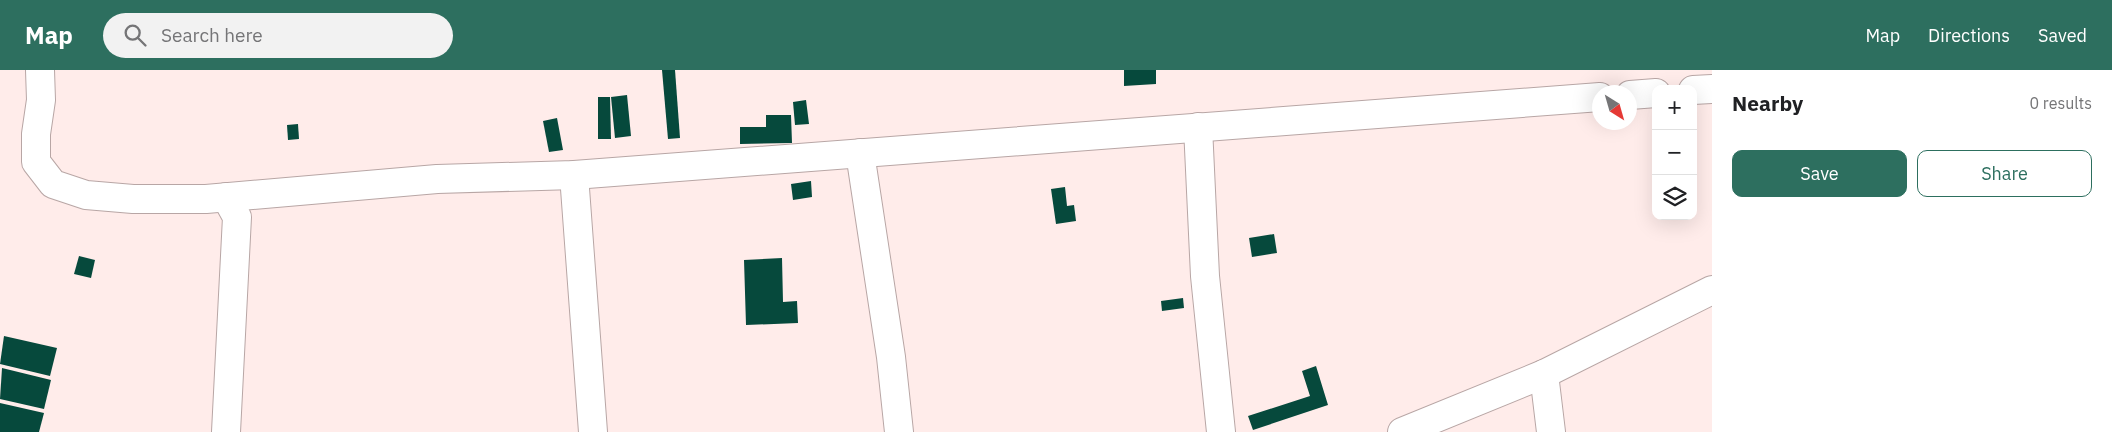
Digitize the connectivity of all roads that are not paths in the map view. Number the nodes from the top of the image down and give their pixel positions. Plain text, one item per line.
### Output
1 (40, 70) edge
2 (1712, 89) edge
3 (1697, 90) edge
4 (1652, 93) edge
5 (1637, 94) edge
6 (1592, 98) edge
7 (1198, 127) junction
8 (860, 153) junction
9 (574, 175) junction
10 (226, 197) junction
11 (1712, 290) edge
12 (1544, 374) junction
13 (226, 432) edge
14 (593, 432) edge
15 (899, 432) edge
16 (1221, 432) edge
17 (1402, 432) edge
18 (1551, 432) edge

1 - 10 street
2 - 3 street
4 - 5 street
6 - 7 street
7 - 8 street
7 - 16 street
8 - 9 street
8 - 15 street
9 - 10 street
9 - 14 street
10 - 13 street
11 - 12 street
12 - 17 street
12 - 18 street

